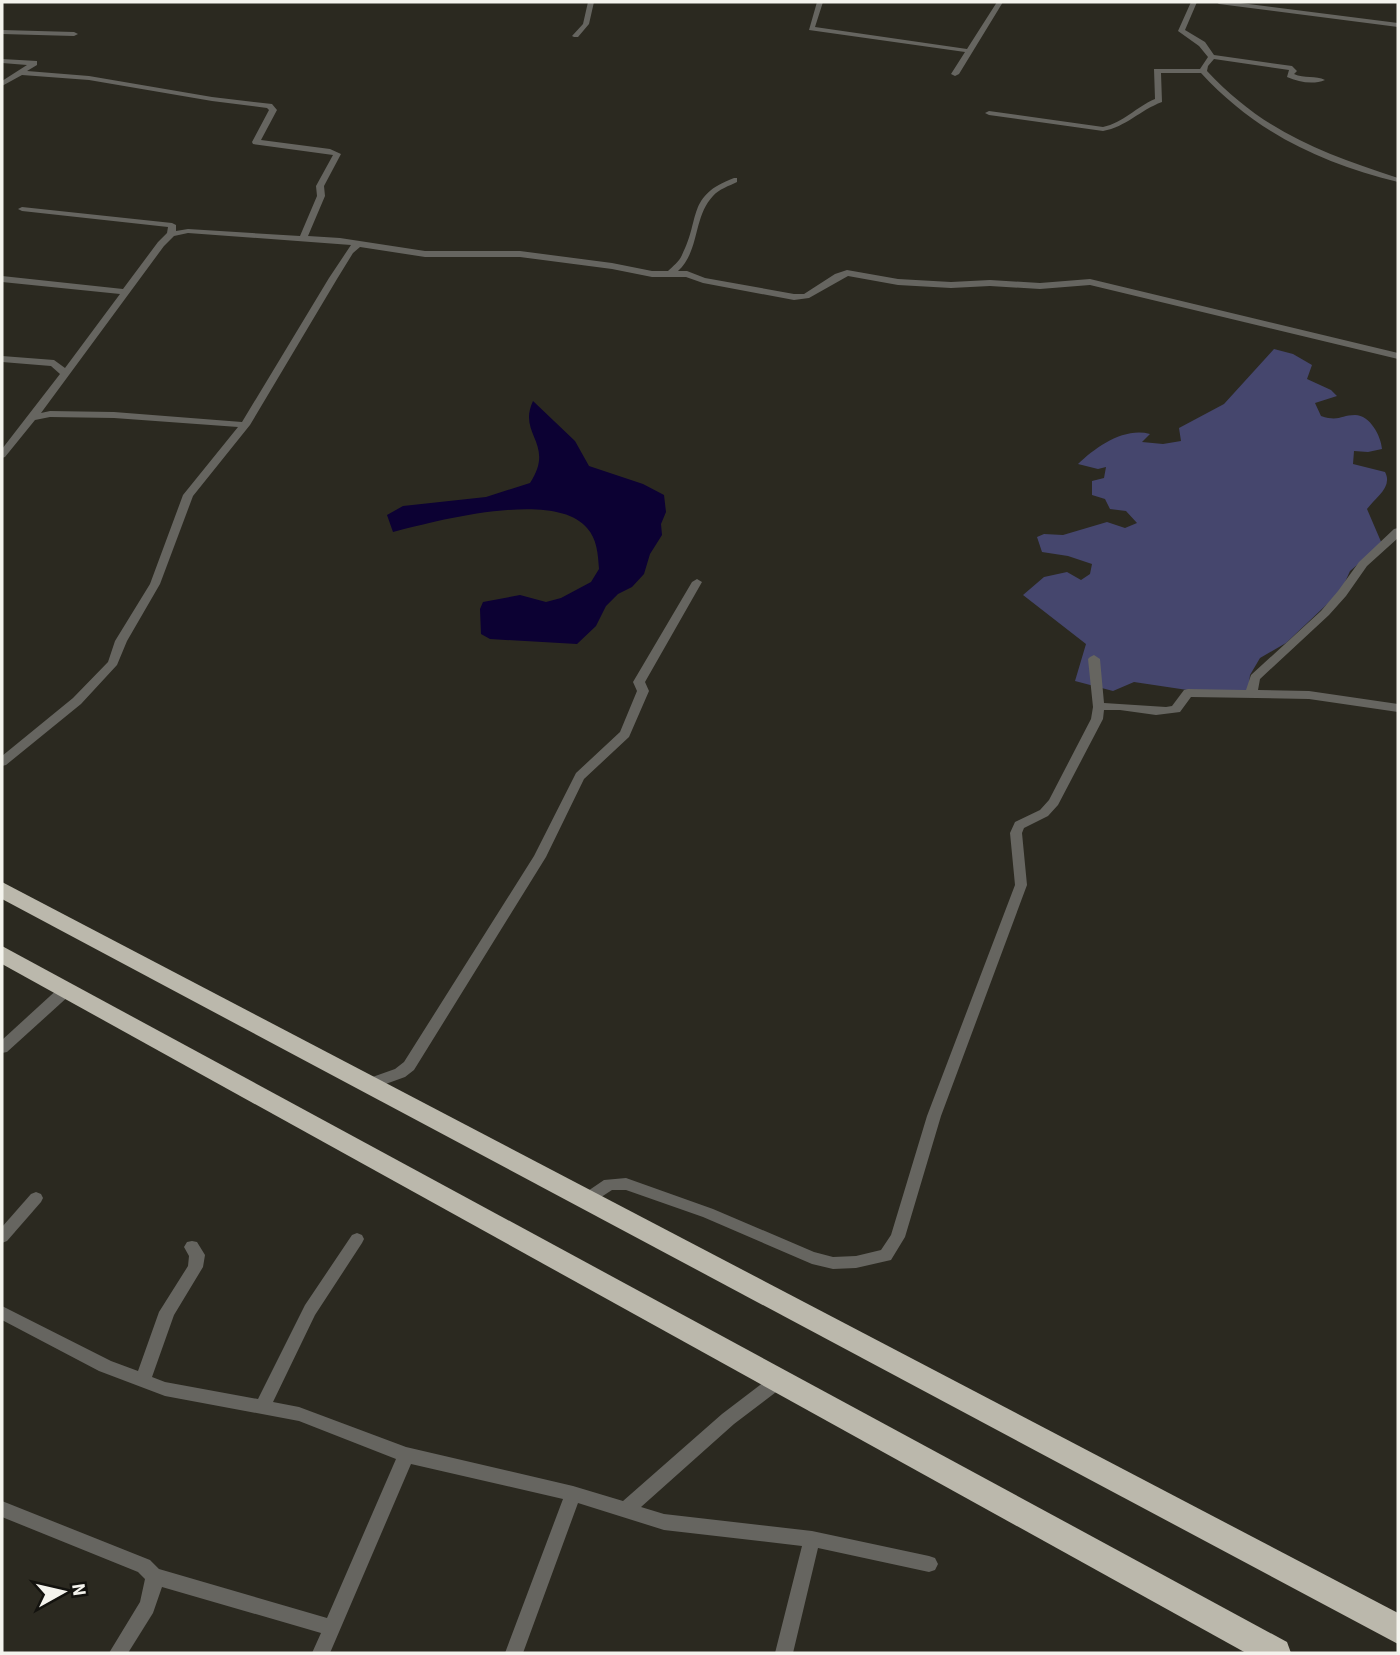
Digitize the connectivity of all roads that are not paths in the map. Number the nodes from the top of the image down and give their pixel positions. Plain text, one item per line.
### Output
1 (592, 2) edge
2 (820, 2) edge
3 (1000, 2) edge
4 (1194, 2) edge
5 (1219, 2) edge
6 (1398, 25) edge
7 (2, 32) edge
8 (74, 34) dead end
9 (576, 36) dead end
10 (970, 51) junction
11 (1212, 57) junction
12 (2, 61) edge
13 (1203, 71) junction
14 (21, 72) junction
15 (955, 74) dead end
16 (1321, 80) dead end
17 (2, 83) edge
18 (989, 113) dead end
19 (734, 180) dead end
20 (1398, 180) edge
21 (22, 209) dead end
22 (171, 234) junction
23 (303, 239) junction
24 (357, 245) junction
25 (672, 272) junction
26 (2, 279) edge
27 (125, 292) junction
28 (1398, 356) edge
29 (2, 359) edge
30 (65, 374) junction
31 (32, 418) junction
32 (244, 425) junction
33 (2, 455) edge
34 (1398, 531) edge
35 (697, 582) dead end
36 (1094, 659) dead end
37 (1251, 694) junction
38 (1098, 707) junction
39 (1398, 708) edge
40 (2, 762) edge
41 (2, 890) edge
42 (2, 954) edge
43 (66, 990) junction
44 (2, 1048) edge
45 (369, 1084) junction
46 (36, 1198) dead end
47 (587, 1199) junction
48 (2, 1237) edge
49 (357, 1239) dead end
50 (192, 1247) dead end
51 (2, 1314) edge
52 (144, 1379) junction
53 (778, 1381) junction
54 (263, 1406) junction
55 (406, 1455) junction
56 (573, 1494) junction
57 (2, 1509) edge
58 (625, 1510) junction
59 (812, 1539) junction
60 (929, 1564) dead end
61 (154, 1576) junction
62 (332, 1628) junction
63 (1398, 1629) edge
64 (118, 1653) edge
65 (321, 1653) edge
66 (514, 1653) edge
67 (784, 1653) edge
68 (1276, 1653) edge

1 - 9 street
2 - 10 street
3 - 10 street
4 - 11 street
5 - 6 street
7 - 8 street
10 - 15 street
11 - 13 street
11 - 16 street
12 - 14 street
13 - 18 street
13 - 20 street
14 - 17 street
14 - 23 street
19 - 25 street
21 - 22 street
22 - 23 street
22 - 27 street
23 - 24 street
24 - 25 street
24 - 32 street
25 - 28 street
26 - 27 street
27 - 30 street
29 - 30 street
30 - 31 street
31 - 32 street
31 - 33 street
32 - 40 street
34 - 37 street
35 - 45 street
36 - 38 street
37 - 38 street
37 - 39 street
38 - 47 street
41 - 45 highway
42 - 43 highway
43 - 44 street
43 - 53 highway
45 - 47 highway
46 - 48 street
47 - 63 highway
49 - 54 street
50 - 52 street
51 - 52 street
52 - 54 street
53 - 58 street
53 - 68 highway
54 - 55 street
55 - 56 street
55 - 62 street
56 - 58 street
56 - 66 street
57 - 61 street
58 - 59 street
59 - 60 street
59 - 67 street
61 - 62 street
61 - 64 street
62 - 65 street

